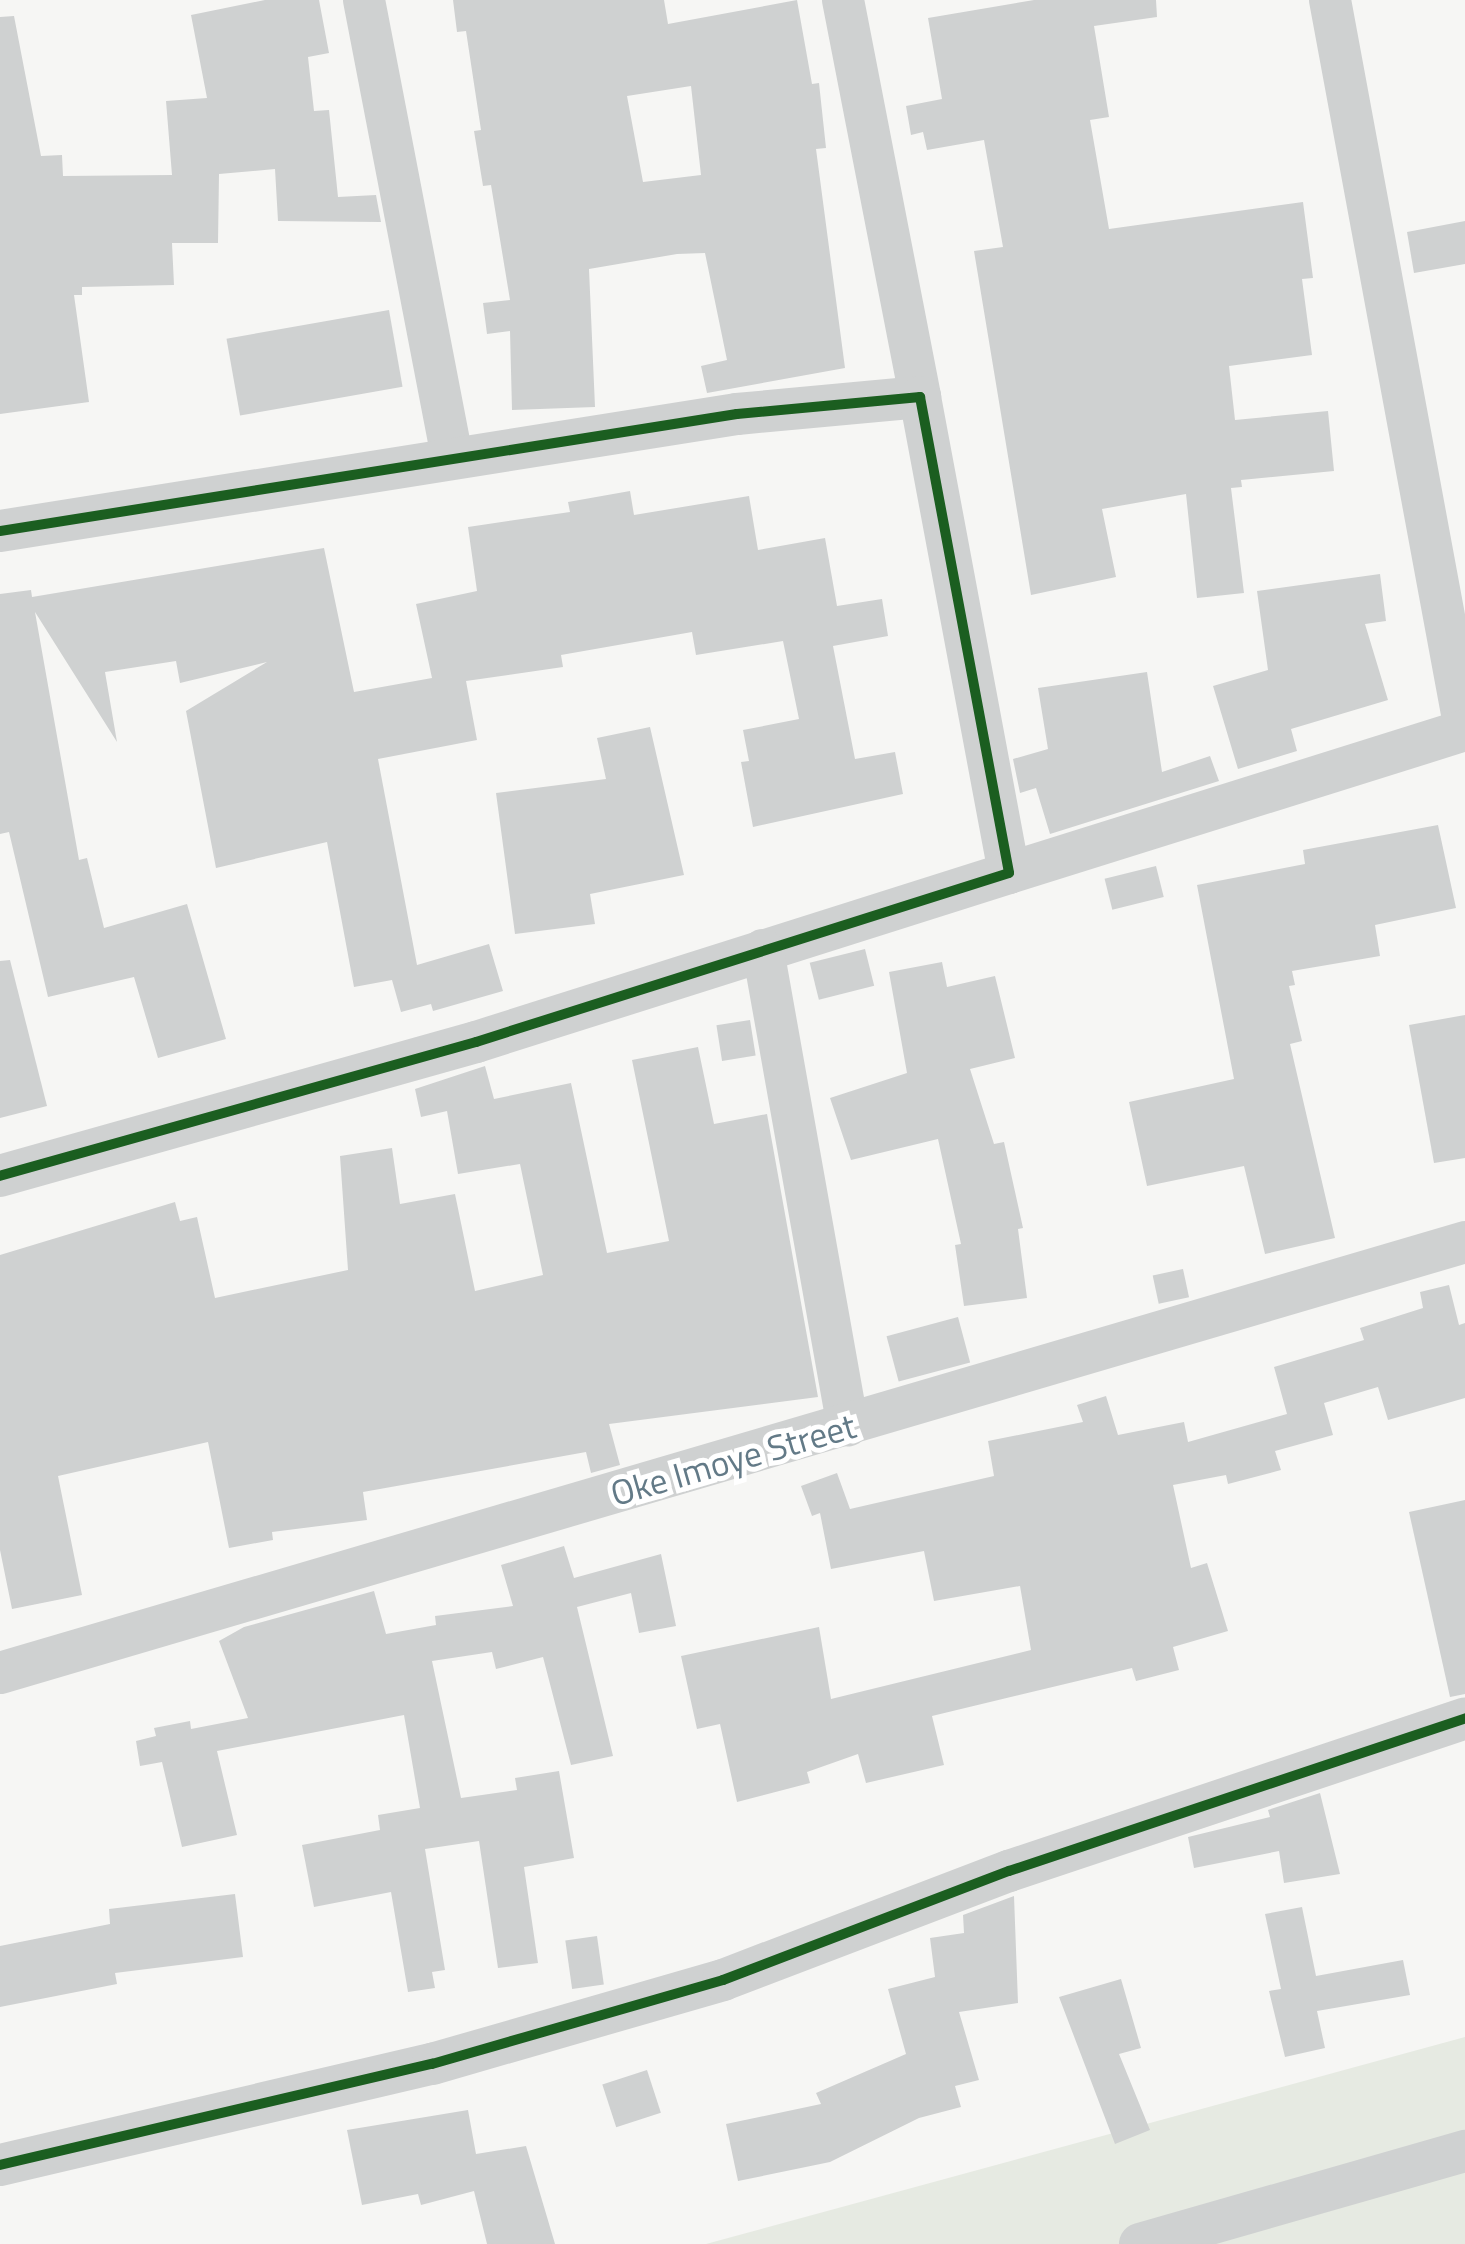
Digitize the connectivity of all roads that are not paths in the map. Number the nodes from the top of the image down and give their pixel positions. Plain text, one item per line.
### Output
1 (364, 0) edge
2 (843, 0) edge
3 (1330, 0) edge
4 (920, 397) junction
5 (452, 458) junction
6 (0, 531) edge
7 (1464, 730) edge
8 (1010, 873) junction
9 (763, 950) junction
10 (0, 1176) edge
11 (1465, 1242) edge
12 (848, 1425) junction
13 (0, 1673) edge
14 (1465, 1718) edge
15 (1465, 2151) edge
16 (0, 2165) edge
17 (1140, 2244) edge

1 - 5 street
2 - 4 street
3 - 7 street
4 - 5 street
4 - 8 street
5 - 6 street
7 - 8 street
8 - 9 street
9 - 10 street
9 - 12 street
11 - 12 street, Oke Imoye Street
12 - 13 street, Oke Imoye Street
14 - 16 street
15 - 17 street

